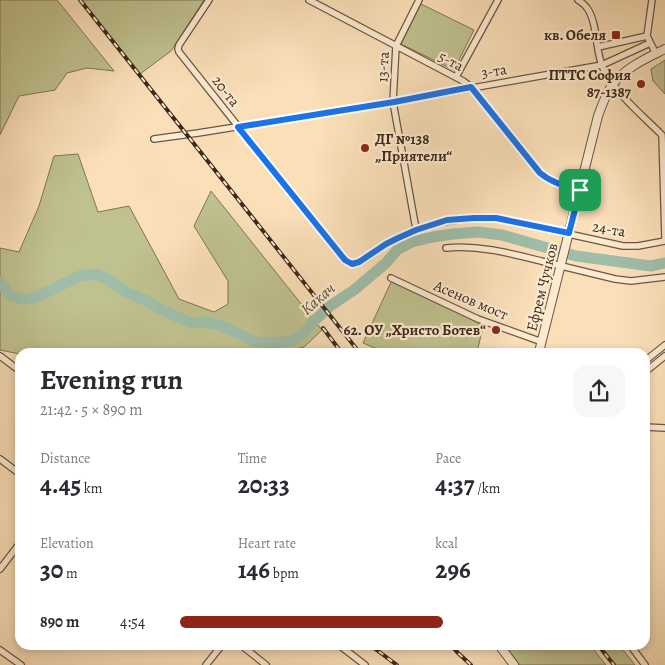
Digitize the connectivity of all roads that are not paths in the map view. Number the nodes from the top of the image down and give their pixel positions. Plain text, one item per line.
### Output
1 (209, 0) edge
2 (309, 0) edge
3 (419, 0) edge
4 (498, 0) edge
5 (578, 0) edge
6 (652, 0) edge
7 (647, 36) junction
8 (650, 43) junction
9 (396, 46) junction
10 (598, 46) junction
11 (665, 49) edge
12 (656, 54) junction
13 (602, 65) junction
14 (456, 77) junction
15 (612, 84) junction
16 (471, 87) junction
17 (394, 102) junction
18 (238, 127) junction
19 (663, 135) edge
20 (154, 140) dead end
21 (580, 190) junction
22 (416, 230) junction
23 (568, 236) junction
24 (665, 240) edge
25 (446, 248) dead end
26 (562, 262) junction
27 (352, 264) joint
28 (665, 277) edge
29 (392, 278) dead end
30 (542, 342) junction
31 (665, 345) edge
32 (540, 348) edge
33 (0, 356) edge
34 (665, 356) edge
35 (650, 357) edge
36 (15, 367) edge
37 (650, 368) edge
38 (650, 427) edge
39 (665, 428) edge
40 (0, 458) edge
41 (15, 470) edge
42 (15, 550) edge
43 (0, 569) edge
44 (0, 650) edge
45 (218, 650) edge
46 (248, 650) edge
47 (345, 650) edge
48 (503, 650) edge
49 (634, 650) edge
50 (21, 665) edge
51 (206, 665) edge
52 (266, 665) edge
53 (365, 665) edge
54 (514, 665) edge
55 (645, 665) edge

1 - 18 street, 20-та
2 - 9 street, 5-та
3 - 9 street, 13-та
4 - 14 street
5 - 10 street
6 - 7 street
7 - 8 street
7 - 10 street
8 - 12 street
8 - 13 street, 3-та
9 - 14 street, 5-та
9 - 17 street, 13-та
10 - 13 street
11 - 12 street
12 - 15 street
13 - 15 street
13 - 16 street, 3-та
14 - 16 street, 5-та
15 - 19 street
15 - 21 street, Ефрем Чучков
16 - 17 street, 3-та
16 - 21 street, 5-та
17 - 18 street, 3-та
17 - 22 street, 13-та
18 - 20 street, 3-та
18 - 27 street, 20-та
19 - 24 street
21 - 23 street, Ефрем Чучков
22 - 23 street, 24-та
22 - 27 street, 24-та
23 - 24 street, 24-та
23 - 26 street, Ефрем Чучков
25 - 26 street
26 - 28 street
26 - 30 street, Ефрем Чучков
29 - 30 street, Асенов мост
30 - 32 street, Ефрем Чучков
31 - 35 street
33 - 36 street
34 - 37 street
38 - 39 street
40 - 41 street
42 - 43 street
44 - 50 street
45 - 51 street
46 - 52 street
47 - 53 street
48 - 54 street
49 - 55 street

